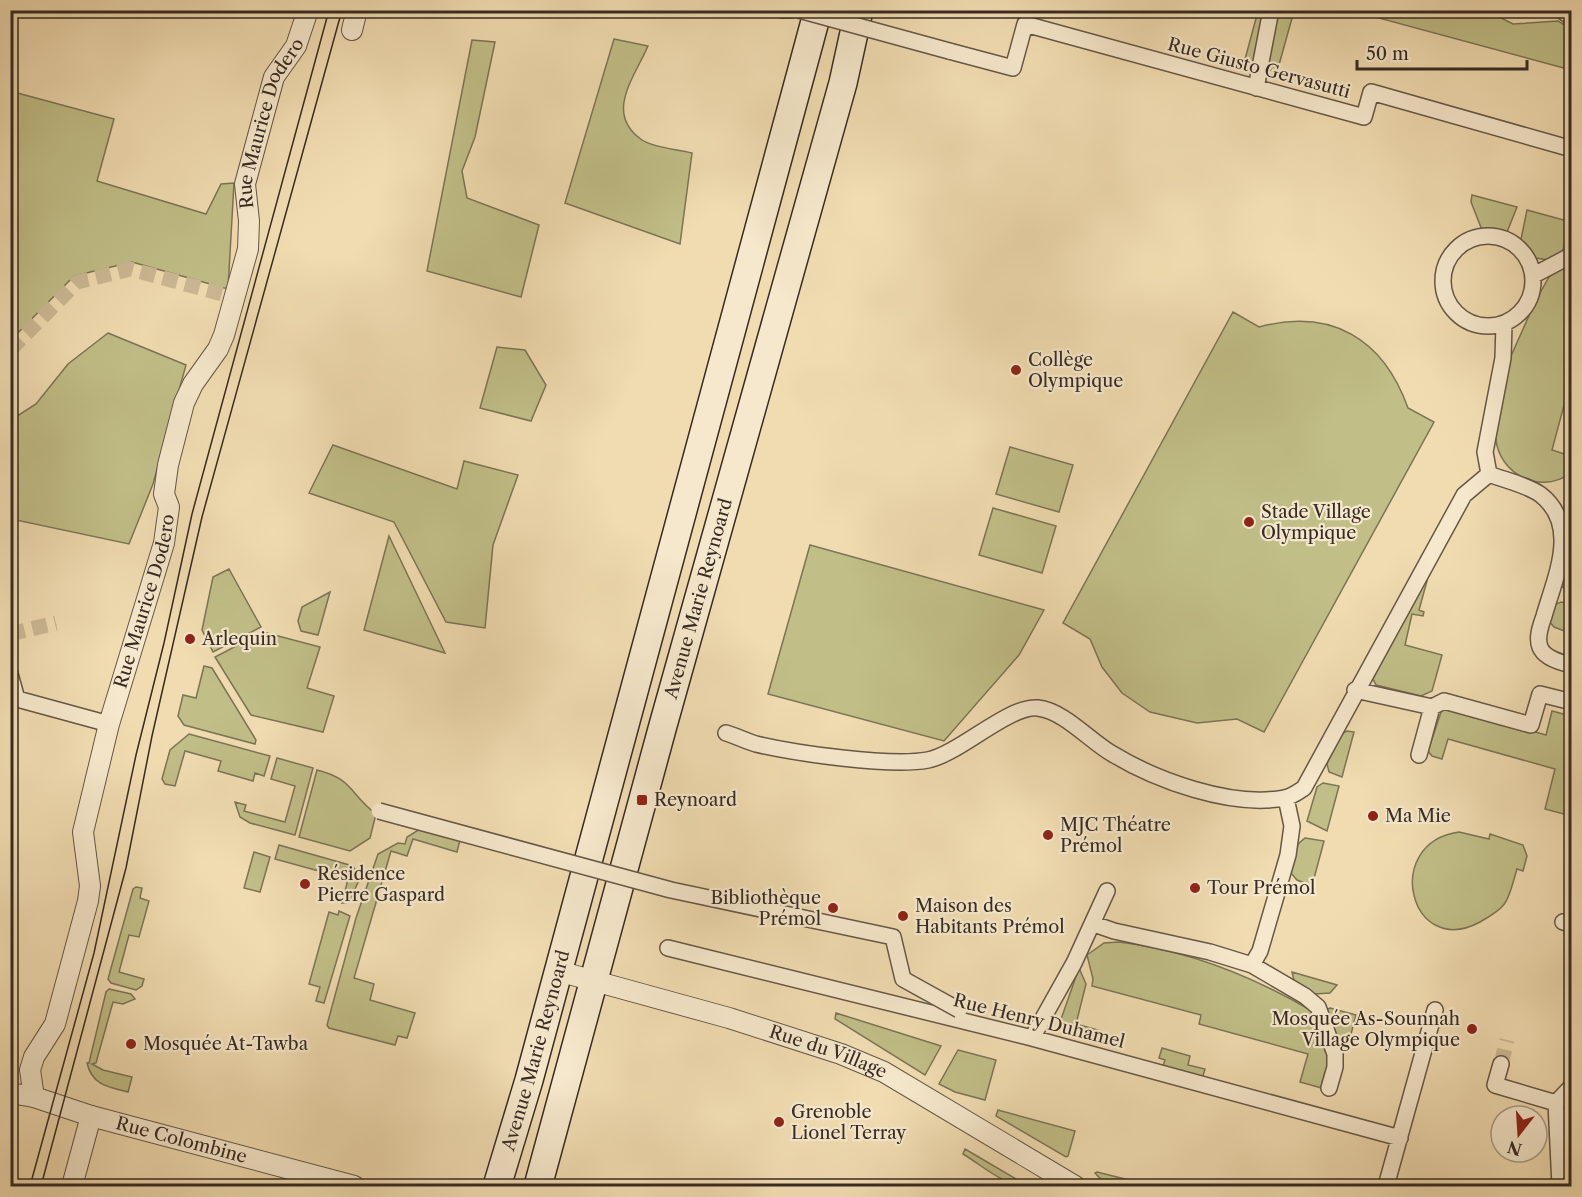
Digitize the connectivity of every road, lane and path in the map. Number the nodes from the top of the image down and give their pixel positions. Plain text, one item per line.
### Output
1 (308, 10) edge
2 (357, 10) edge
3 (782, 10) edge
4 (790, 10) edge
5 (799, 10) edge
6 (818, 10) edge
7 (859, 10) edge
8 (1271, 10) edge
9 (1561, 10) edge
10 (1027, 17) edge
11 (1572, 18) edge
12 (351, 30) dead end
13 (1256, 88) junction
14 (1572, 149) edge
15 (1572, 255) edge
16 (1534, 275) junction
17 (1504, 324) junction
18 (1489, 474) junction
19 (1572, 665) edge
20 (10, 674) edge
21 (1355, 690) junction
22 (14, 698) edge
23 (1572, 702) edge
24 (1432, 707) junction
25 (109, 724) junction
26 (726, 733) dead end
27 (1419, 755) dead end
28 (1286, 798) junction
29 (379, 811) dead end
30 (1107, 891) dead end
31 (1094, 924) junction
32 (668, 948) dead end
33 (1252, 966) junction
34 (558, 971) junction
35 (594, 980) junction
36 (1435, 1010) dead end
37 (961, 1016) junction
38 (1032, 1038) junction
39 (1501, 1064) tunnel mouth
40 (1572, 1086) edge
41 (1329, 1088) dead end
42 (10, 1093) edge
43 (33, 1097) junction
44 (1556, 1103) junction
45 (92, 1116) junction
46 (1400, 1138) junction
47 (1065, 1184) edge
48 (72, 1186) edge
49 (354, 1186) edge
50 (497, 1186) edge
51 (538, 1186) edge
52 (1386, 1186) edge
53 (1560, 1186) edge

1 - 25 street, Rue Maurice Dodero
2 - 12 street
3 - 4 street
5 - 10 street, Rue Giusto Gervasutti, bridge
6 - 34 main road, Avenue Marie Reynoard
7 - 35 main road, Avenue Marie Reynoard
8 - 13 street
9 - 11 street
10 - 13 street, Rue Giusto Gervasutti
13 - 14 street, Rue Giusto Gervasutti
15 - 16 street
16 - 17 street
16 - 17 street
17 - 18 street
18 - 19 street
18 - 21 street
20 - 22 street
21 - 24 street
21 - 28 street
22 - 25 street
23 - 24 street
24 - 27 street
25 - 43 street, Rue Maurice Dodero
26 - 28 street
28 - 33 street
29 - 37 street, bridge
30 - 31 street
31 - 33 street
31 - 38 street
32 - 37 street, Rue Henry Duhamel
33 - 41 street
34 - 35 street, Rue du Village
34 - 50 main road, Avenue Marie Reynoard
35 - 47 street, Rue du Village
35 - 51 main road, Avenue Marie Reynoard
36 - 46 street
37 - 38 street, Rue Henry Duhamel
38 - 46 street, Rue Henry Duhamel
39 - 44 street
40 - 44 street
42 - 43 street, Rue Colombine
43 - 45 street, Rue Colombine
44 - 53 street
45 - 48 street
45 - 49 street, Rue Colombine
46 - 52 street

